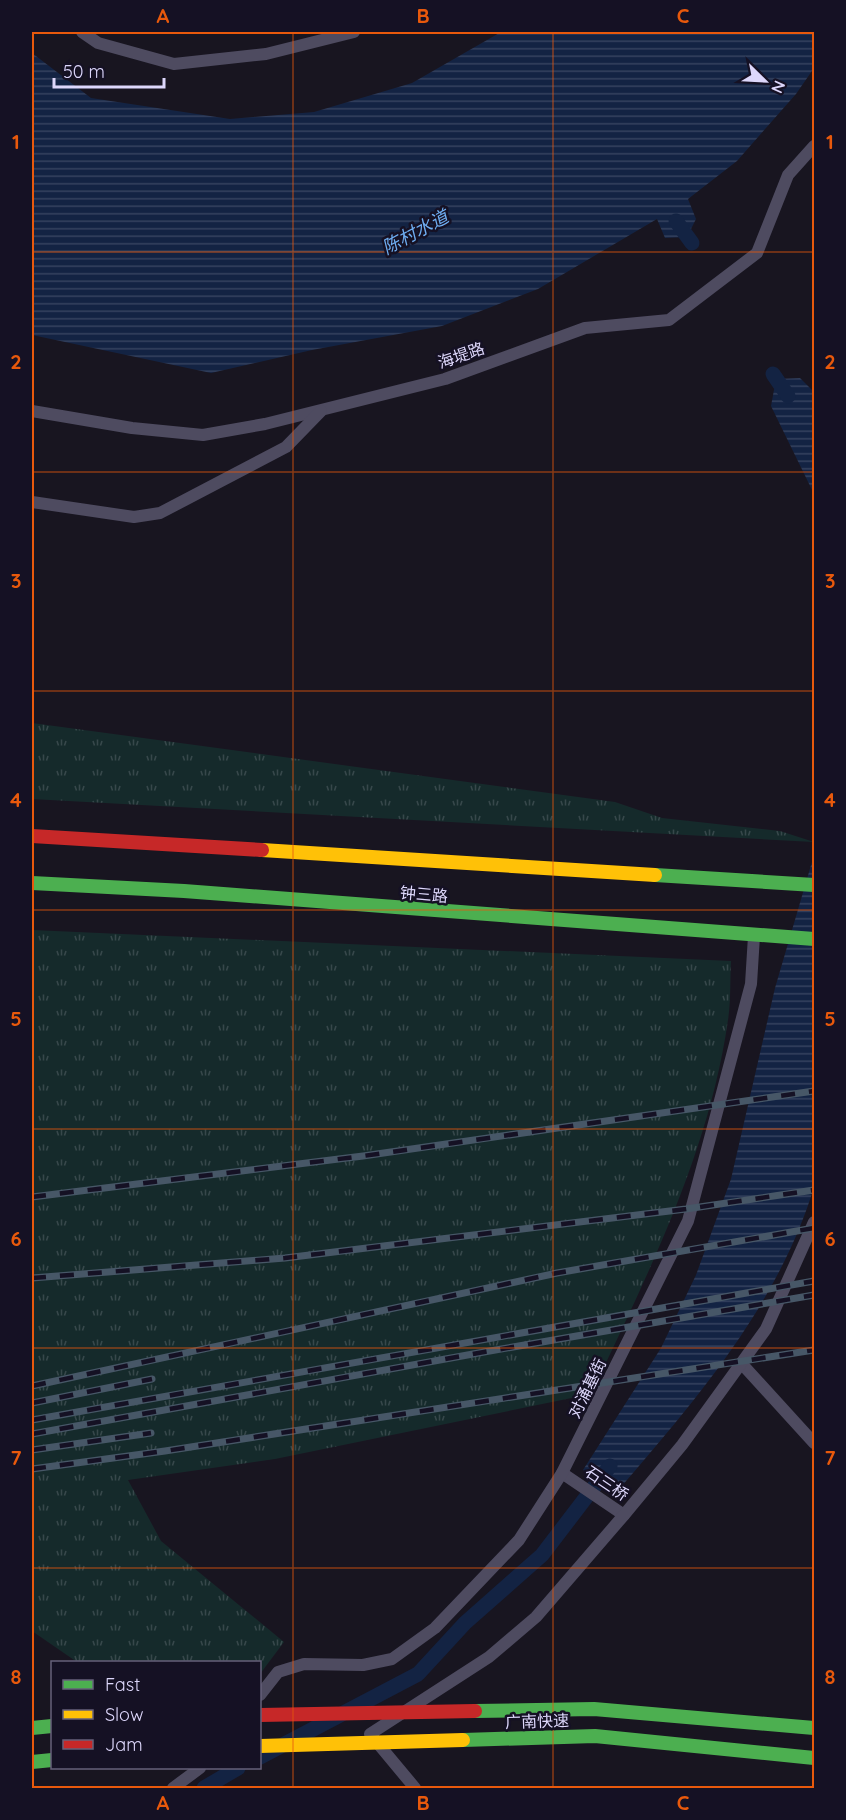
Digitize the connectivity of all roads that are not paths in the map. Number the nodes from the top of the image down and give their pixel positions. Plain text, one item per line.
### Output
1 (82, 32) edge
2 (354, 32) edge
3 (814, 146) edge
4 (322, 410) junction
5 (32, 411) edge
6 (32, 502) edge
7 (32, 836) edge
8 (32, 883) edge
9 (814, 885) edge
10 (754, 936) junction
11 (814, 939) edge
12 (814, 1222) edge
13 (742, 1364) junction
14 (814, 1443) edge
15 (566, 1476) junction
16 (624, 1515) junction
17 (261, 1694) edge
18 (261, 1715) edge
19 (51, 1726) edge
20 (32, 1728) edge
21 (814, 1728) edge
22 (261, 1746) edge
23 (814, 1758) edge
24 (51, 1760) edge
25 (32, 1762) edge
26 (197, 1769) edge
27 (173, 1788) edge
28 (415, 1788) edge

1 - 2 street
3 - 4 street, 海堤路
4 - 5 street, 海堤路
4 - 6 street
7 - 9 main road, 钟三路
8 - 10 main road, 钟三路
10 - 11 main road, 钟三路
10 - 15 street, 对涌基街
12 - 13 street
13 - 14 street
13 - 16 street
15 - 16 street, 石三桥
15 - 17 street, 对涌基街
16 - 28 street
18 - 21 main road, 广南快速, bridge
19 - 20 main road
22 - 23 main road, 广南快速, bridge
24 - 25 main road
26 - 27 street

